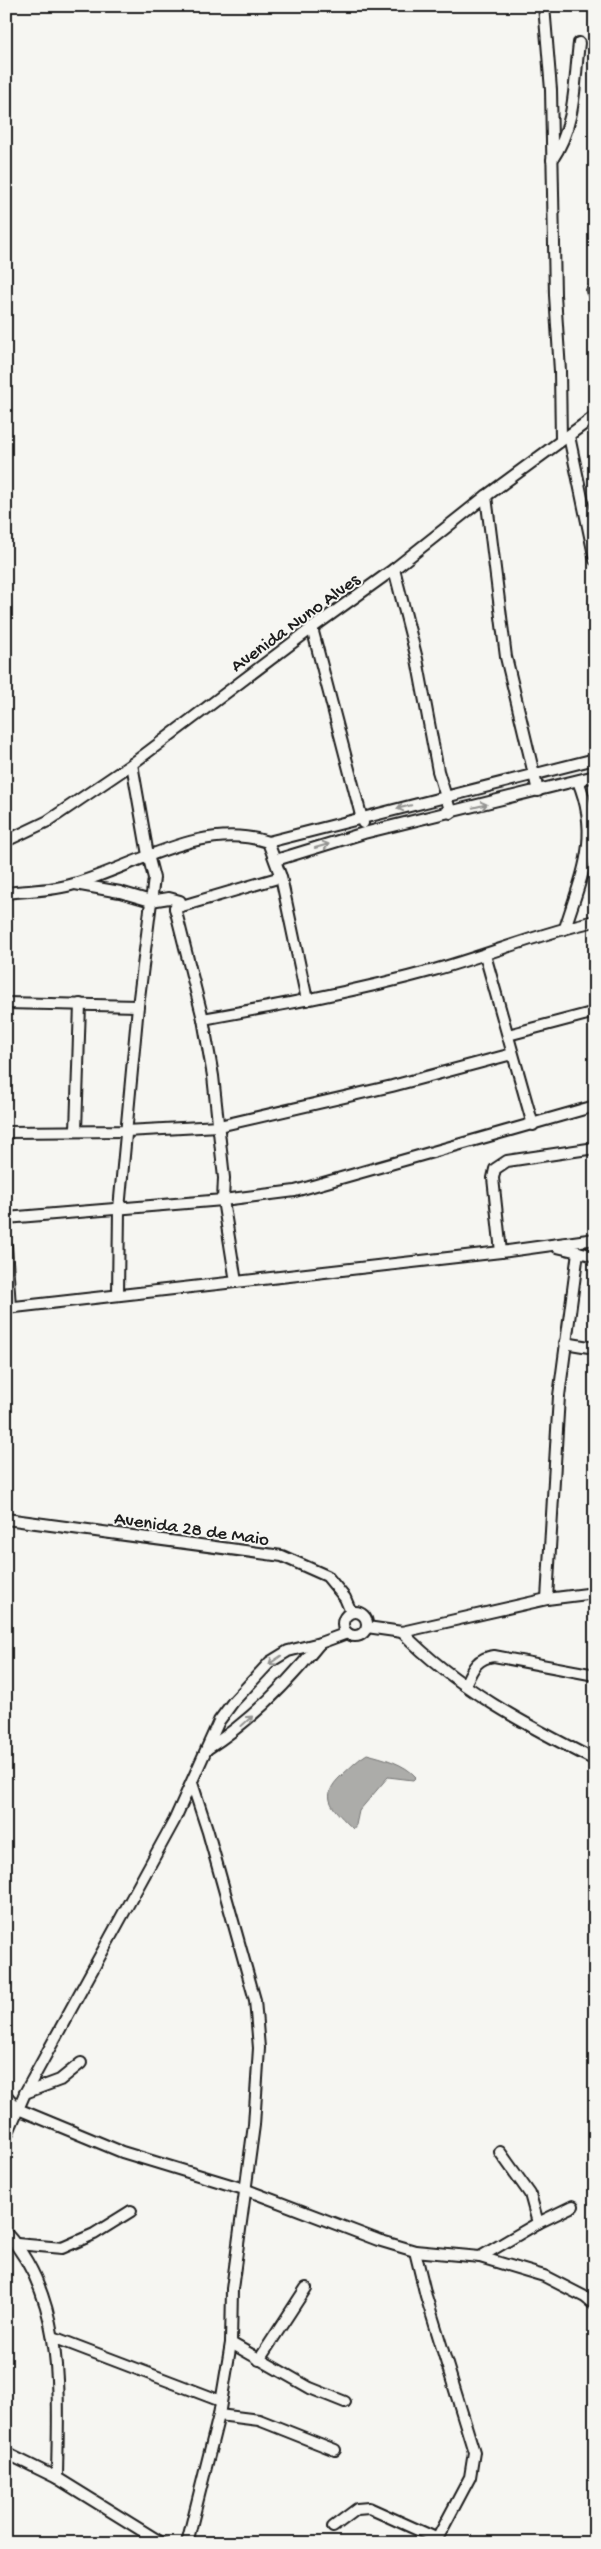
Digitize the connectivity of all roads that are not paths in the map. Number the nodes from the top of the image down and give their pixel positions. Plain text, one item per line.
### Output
1 (544, 6) edge
2 (579, 43) dead end
3 (552, 161) junction
4 (595, 416) edge
5 (565, 438) junction
6 (486, 496) junction
7 (595, 560) edge
8 (394, 569) junction
9 (312, 628) junction
10 (595, 759) edge
11 (132, 764) junction
12 (534, 775) junction
13 (595, 776) edge
14 (578, 781) junction
15 (538, 791) junction
16 (446, 797) junction
17 (450, 813) junction
18 (362, 818) junction
19 (364, 834) junction
20 (6, 841) edge
21 (268, 842) junction
22 (148, 855) junction
23 (276, 860) junction
24 (281, 878) junction
25 (74, 884) junction
26 (6, 893) edge
27 (151, 901) junction
28 (175, 908) junction
29 (595, 921) edge
30 (565, 928) junction
31 (485, 955) junction
32 (307, 1000) junction
33 (6, 1003) edge
34 (80, 1004) junction
35 (138, 1006) junction
36 (595, 1012) edge
37 (203, 1019) junction
38 (508, 1035) junction
39 (512, 1054) junction
40 (595, 1106) edge
41 (533, 1125) junction
42 (219, 1126) junction
43 (76, 1131) junction
44 (126, 1131) junction
45 (6, 1132) edge
46 (595, 1148) edge
47 (223, 1200) junction
48 (118, 1209) junction
49 (6, 1218) edge
50 (595, 1238) edge
51 (550, 1245) junction
52 (6, 1246) edge
53 (501, 1252) junction
54 (578, 1252) junction
55 (595, 1256) edge
56 (236, 1282) junction
57 (118, 1294) junction
58 (8, 1308) edge
59 (565, 1343) junction
60 (595, 1348) edge
61 (6, 1519) edge
62 (595, 1593) edge
63 (547, 1599) junction
64 (351, 1612) junction
65 (367, 1627) junction
66 (402, 1632) junction
67 (348, 1633) junction
68 (320, 1643) junction
69 (595, 1675) edge
70 (465, 1685) junction
71 (207, 1749) junction
72 (595, 1760) edge
73 (192, 1783) junction
74 (81, 2063) dead end
75 (25, 2093) junction
76 (6, 2095) edge
77 (18, 2109) junction
78 (6, 2137) edge
79 (500, 2152) dead end
80 (244, 2189) junction
81 (573, 2206) dead end
82 (131, 2212) dead end
83 (538, 2222) junction
84 (6, 2233) edge
85 (17, 2244) junction
86 (415, 2251) junction
87 (480, 2257) junction
88 (306, 2288) dead end
89 (595, 2306) edge
90 (53, 2337) junction
91 (231, 2343) junction
92 (259, 2360) junction
93 (221, 2401) junction
94 (345, 2402) dead end
95 (219, 2415) junction
96 (335, 2450) dead end
97 (6, 2454) edge
98 (58, 2478) junction
99 (333, 2527) dead end
100 (437, 2541) edge
101 (162, 2543) edge
102 (187, 2543) edge

1 - 3 street
2 - 3 street
3 - 5 street
4 - 5 street, Avenida Nuno Alves
5 - 6 street, Avenida Nuno Alves
5 - 7 street
6 - 8 street, Avenida Nuno Alves
6 - 12 street
8 - 9 street, Avenida Nuno Alves
8 - 16 street
9 - 11 street, Avenida Nuno Alves
9 - 18 street
10 - 12 street
11 - 20 street, Avenida Nuno Alves
11 - 22 street
12 - 15 street
12 - 16 street
13 - 14 street
14 - 15 street
14 - 30 street
17 -> 15 street
16 - 17 street
16 -> 18 street
17 - 19 street
18 - 19 street
18 - 21 street
23 -> 19 street
21 - 22 street
21 - 23 street
22 - 25 street
22 - 27 street
23 - 24 street
24 - 28 street
24 - 32 street
25 - 26 street
25 - 27 street
27 - 28 street
27 - 35 street
28 - 37 street
29 - 30 street
30 - 31 street
31 - 32 street
31 - 38 street
32 - 37 street
33 - 34 street
34 - 35 street
34 - 43 street
35 - 44 street
36 - 38 street
37 - 42 street
38 - 39 street
39 - 41 street
39 - 42 street
40 - 41 street
41 - 47 street
42 - 44 street
42 - 47 street
43 - 44 street
43 - 45 street
44 - 48 street
46 - 53 street
47 - 48 street
47 - 56 street
48 - 49 street
48 - 57 street
50 - 51 street
51 - 53 street
51 - 54 street
52 - 58 street
53 - 56 street
54 - 55 street
54 - 59 street
56 - 57 street
57 - 58 street
59 - 60 street
59 - 63 street
61 - 64 street, Avenida 28 de Maio
62 - 63 street
63 - 66 street
64 - 65 street
64 - 67 street
65 - 66 street
65 - 67 street
66 - 70 street
67 - 68 street
71 -> 68 street
68 -> 71 street
69 - 70 street
70 - 72 street
71 - 73 street
73 - 75 street
73 - 80 street
74 - 75 street
75 - 77 street
76 - 77 street
77 - 78 street
77 - 80 street
79 - 83 street
80 - 86 street
80 - 91 street
81 - 83 street
82 - 85 street
83 - 87 street
84 - 85 street
85 - 90 street
86 - 87 street
86 - 100 street
87 - 89 street
88 - 92 street
90 - 93 street
90 - 98 street
91 - 92 street
91 - 93 street
92 - 94 street
93 - 95 street
95 - 96 street
95 - 102 street
97 - 98 street
98 - 101 street
99 - 100 street

